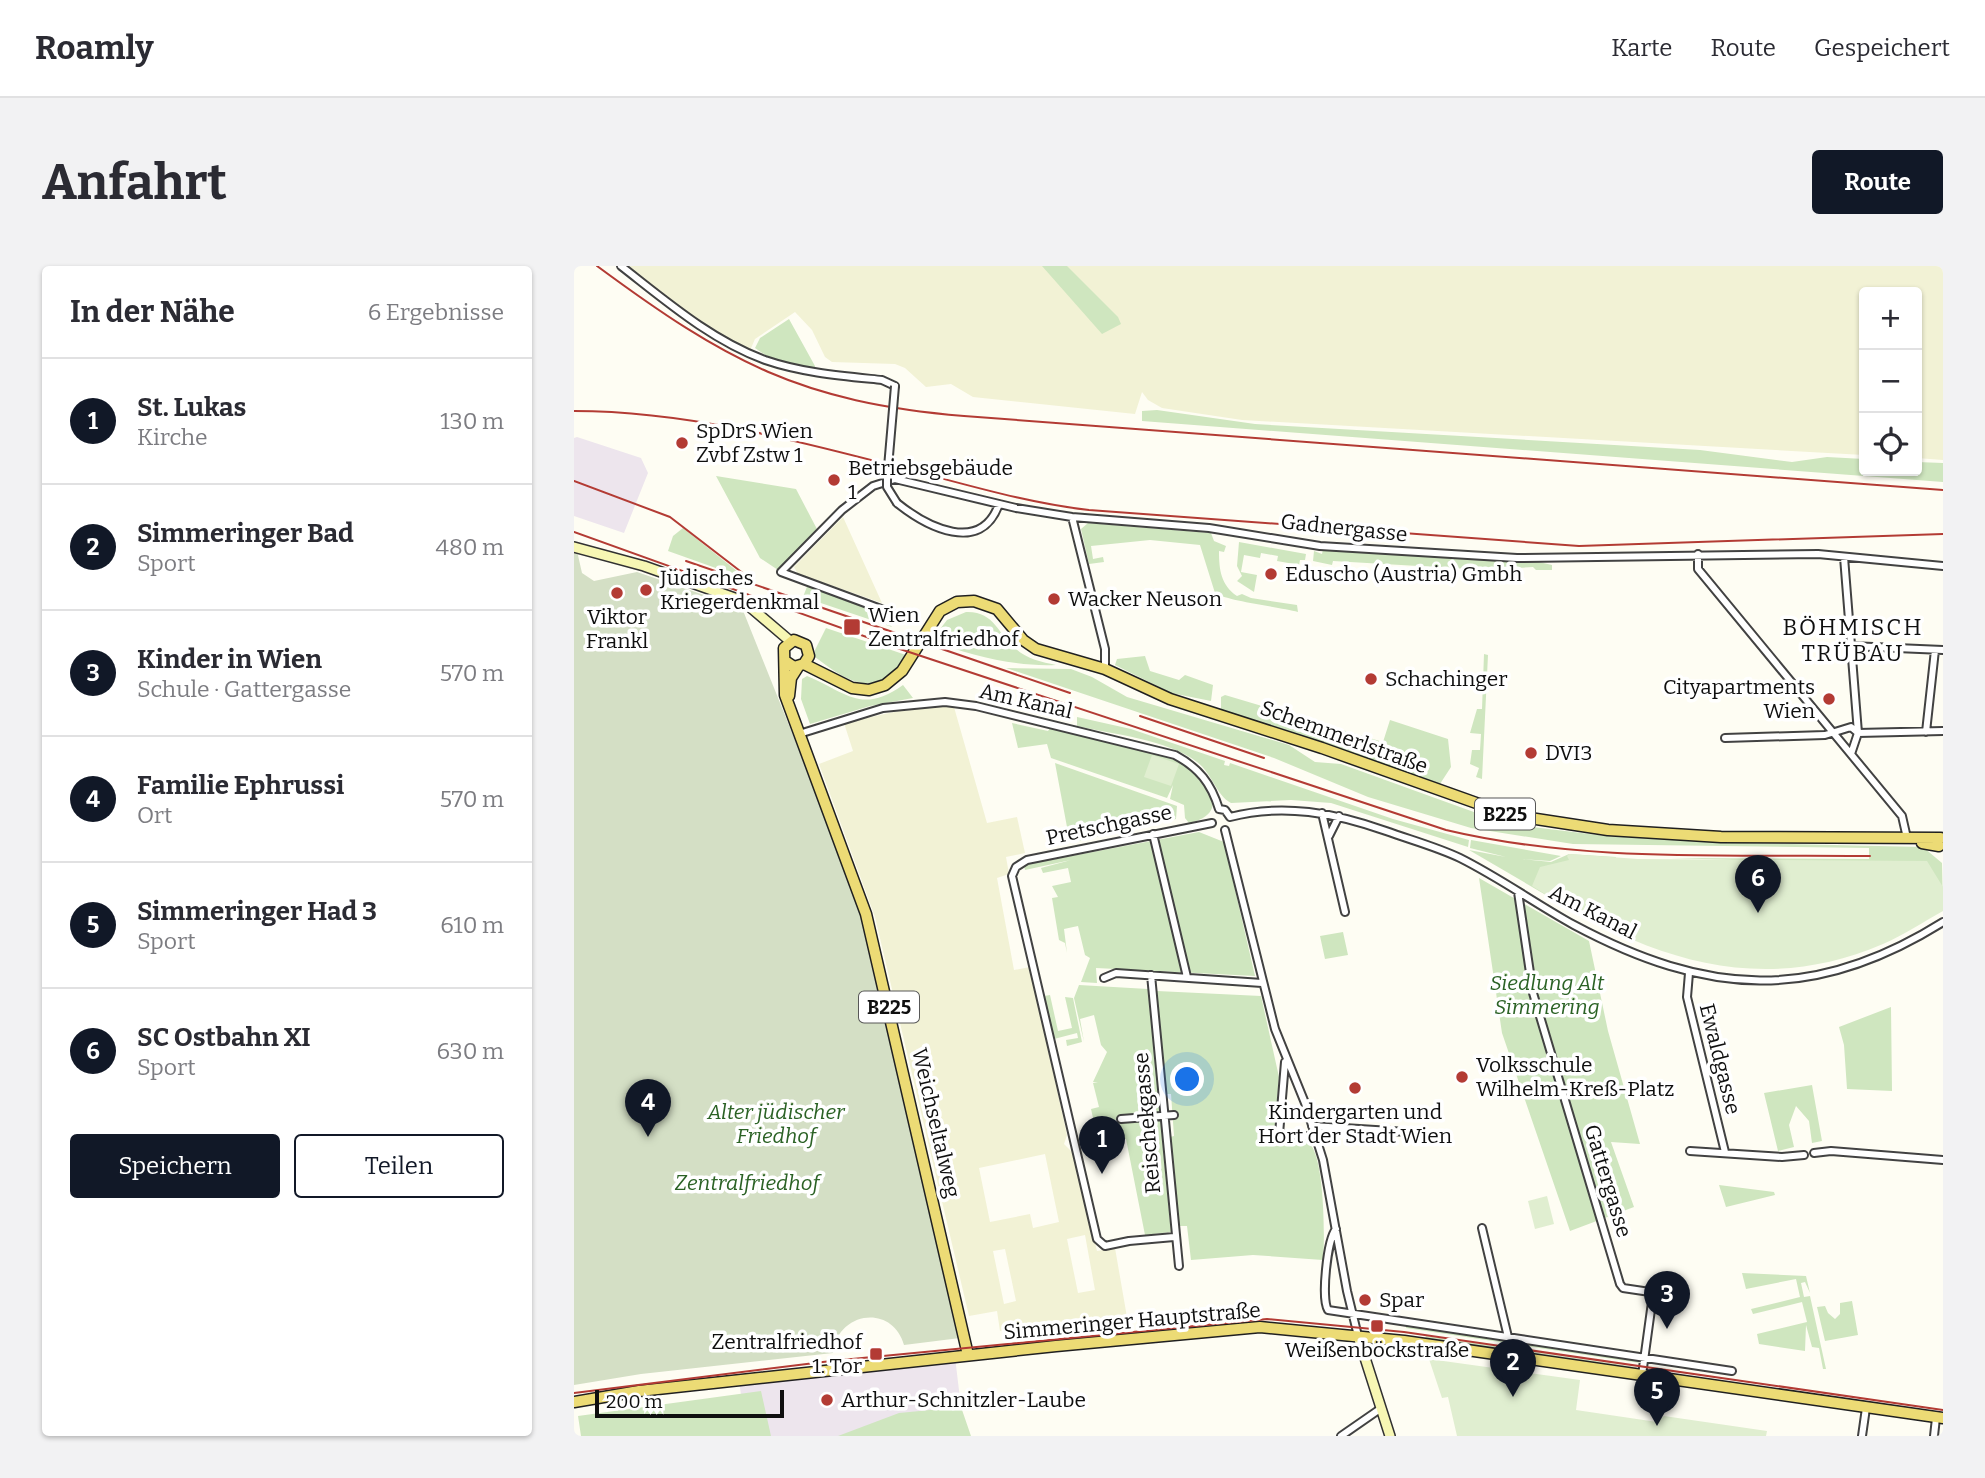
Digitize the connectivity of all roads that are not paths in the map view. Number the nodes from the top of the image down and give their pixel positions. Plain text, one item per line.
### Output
1 (621, 266) edge
2 (999, 505) junction
3 (1072, 517) junction
4 (574, 547) edge
5 (1698, 554) junction
6 (1843, 557) junction
7 (1943, 566) edge
8 (900, 616) dead end
9 (787, 645) junction
10 (1850, 646) junction
11 (1935, 650) junction
12 (1943, 650) edge
13 (785, 661) junction
14 (803, 662) junction
15 (1105, 669) junction
16 (789, 704) junction
17 (1943, 731) edge
18 (1926, 732) junction
19 (1834, 733) junction
20 (1858, 733) junction
21 (799, 734) junction
22 (1725, 738) dead end
23 (1852, 754) junction
24 (1219, 808) junction
25 (1322, 813) junction
26 (1339, 816) junction
27 (1230, 817) junction
28 (1212, 823) junction
29 (1225, 830) junction
30 (1153, 834) junction
31 (1329, 836) junction
32 (1908, 840) junction
33 (1942, 843) edge
34 (1518, 892) junction
35 (1345, 912) dead end
36 (1943, 922) edge
37 (1689, 972) junction
38 (1151, 975) junction
39 (1187, 977) junction
40 (1104, 978) dead end
41 (1262, 983) junction
42 (1285, 1060) junction
43 (1170, 1115) junction
44 (1121, 1119) dead end
45 (1312, 1126) junction
46 (1407, 1132) dead end
47 (1315, 1137) junction
48 (1690, 1151) dead end
49 (1725, 1153) junction
50 (1814, 1153) dead end
51 (1804, 1154) dead end
52 (1943, 1160) edge
53 (1482, 1228) dead end
54 (1336, 1229) junction
55 (1174, 1237) junction
56 (1327, 1264) junction
57 (1179, 1266) dead end
58 (1342, 1266) junction
59 (1351, 1312) junction
60 (1358, 1336) junction
61 (1508, 1337) junction
62 (968, 1355) junction
63 (1644, 1357) junction
64 (1732, 1371) dead end
65 (1642, 1375) junction
66 (574, 1402) edge
67 (1866, 1408) junction
68 (1380, 1409) junction
69 (1939, 1418) edge
70 (1340, 1436) edge
71 (1391, 1436) edge
72 (1862, 1436) edge
73 (1934, 1436) edge

1 - 2 street, bridge
2 - 3 street, Gadnergasse
2 - 8 street, Gadnergasse
3 - 5 street, Gadnergasse
3 - 15 street
4 - 9 street
5 - 6 street, Gadnergasse
5 - 19 street
6 - 7 street, Gadnergasse
6 - 10 street
9 - 13 main road, Weichseltalweg / B225
9 - 14 main road, B225
10 - 11 street
10 - 20 street
11 - 12 street
11 - 18 street
13 - 14 main road, B225
13 - 16 main road, Weichseltalweg / B225
14 - 15 main road, Schemmerlstraße / B225
14 - 16 main road, Weichseltalweg / B225
15 - 32 main road, Schemmerlstraße / B225
16 - 21 main road, Weichseltalweg / B225
17 - 18 street
18 - 20 street
19 - 20 street
19 - 22 street
19 - 23 street
20 - 23 street
21 - 24 street, Am Kanal
21 - 62 main road, Weichseltalweg / B225
23 - 32 street
24 - 27 street, Am Kanal
24 - 28 street
25 - 26 street, Am Kanal
25 - 27 street, Am Kanal
25 - 31 street
26 - 31 street
26 - 34 street, Am Kanal
27 - 29 street
28 - 29 street
28 - 30 street, Pretschgasse
29 - 41 street
30 - 39 street
30 - 55 street, Pretschgasse
31 - 35 street
32 - 33 main road, Schemmerlstraße / B225
34 - 37 street, Am Kanal
34 - 63 street, Gattergasse
36 - 37 street, Am Kanal
37 - 49 street, Ewaldgasse
38 - 39 street
38 - 40 street
38 - 43 street, Reischekgasse
39 - 41 street
41 - 42 street
42 - 45 street
42 - 47 street
43 - 44 street
43 - 55 street, Reischekgasse
45 - 46 street
45 - 47 street
47 - 54 street
48 - 49 street
49 - 51 street
50 - 52 street
53 - 61 street
54 - 56 street
54 - 58 street
55 - 57 street, Reischekgasse
56 - 58 street
56 - 59 street
58 - 59 street
59 - 60 street
59 - 61 street
60 - 62 main road, Simmeringer Hauptstraße
60 - 65 main road, Simmeringer Hauptstraße
60 - 68 street
61 - 63 street
62 - 66 main road, Simmeringer Hauptstraße
63 - 64 street
63 - 65 street, Gattergasse
65 - 67 main road, Simmeringer Hauptstraße
67 - 69 main road, Simmeringer Hauptstraße
67 - 72 street
68 - 70 street
68 - 71 street
69 - 73 street

